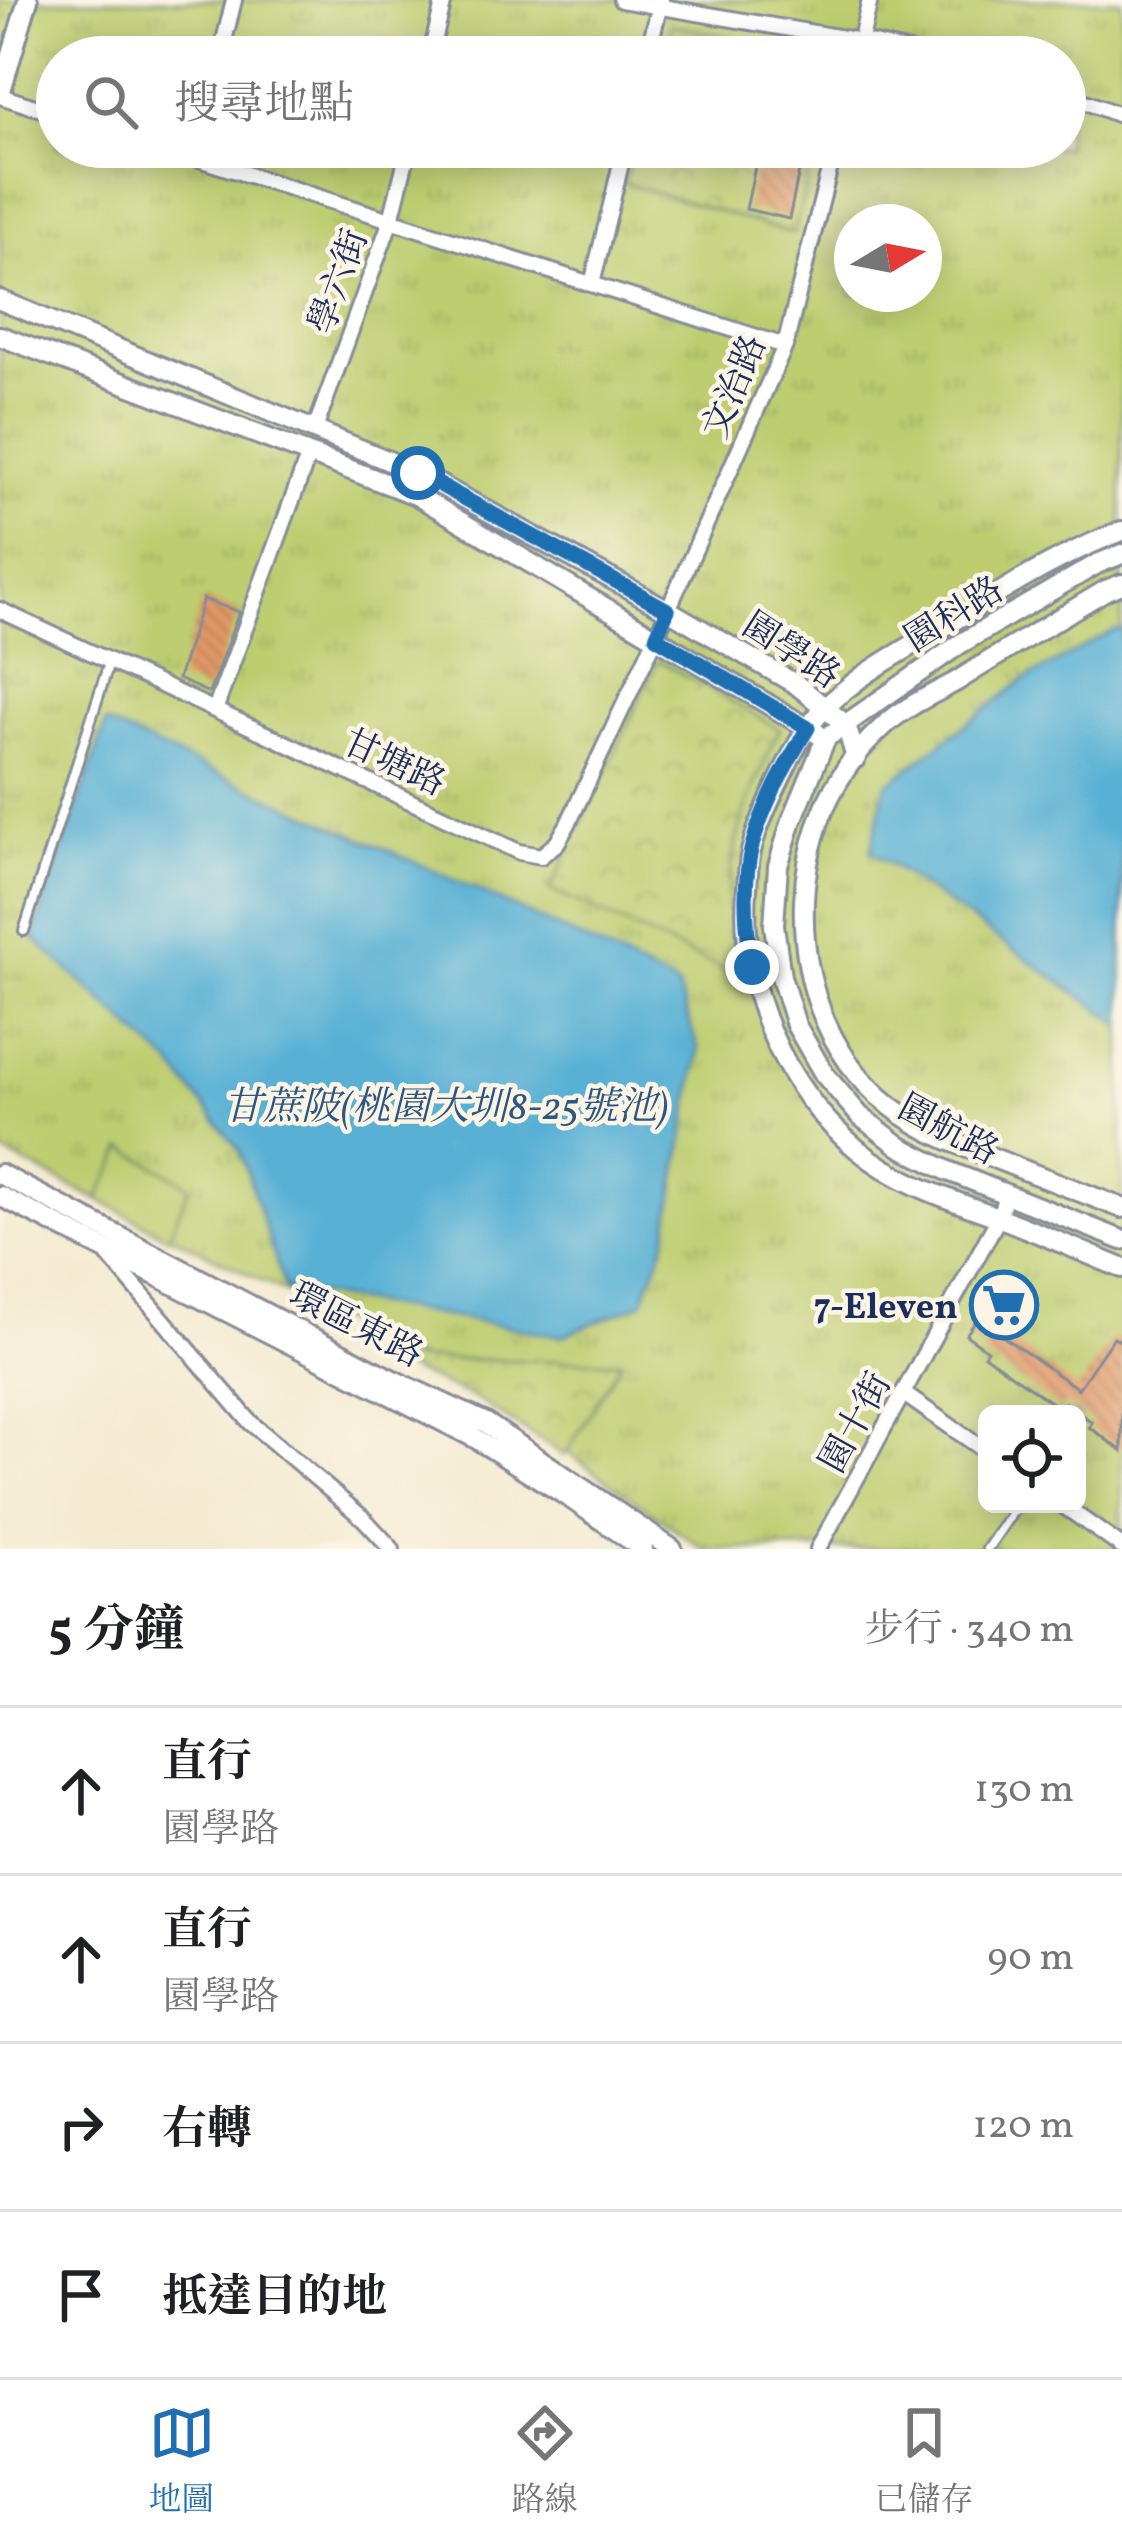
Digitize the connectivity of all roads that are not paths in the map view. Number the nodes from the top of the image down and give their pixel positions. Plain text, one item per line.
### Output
1 (28, 0) edge
2 (234, 0) edge
3 (444, 0) edge
4 (621, 0) edge
5 (870, 0) edge
6 (660, 4) edge
7 (225, 36) edge
8 (435, 36) edge
9 (652, 36) edge
10 (834, 36) edge
11 (862, 36) edge
12 (0, 95) edge
13 (1086, 102) edge
14 (36, 107) edge
15 (1122, 116) edge
16 (240, 168) edge
17 (404, 168) edge
18 (621, 168) edge
19 (830, 168) edge
20 (391, 220) junction
21 (592, 284) junction
22 (0, 300) edge
23 (0, 336) edge
24 (785, 346) junction
25 (314, 432) junction
26 (309, 454) junction
27 (1122, 531) edge
28 (1122, 554) edge
29 (1122, 584) edge
30 (0, 610) edge
31 (668, 610) junction
32 (656, 637) junction
33 (110, 661) junction
34 (826, 709) junction
35 (215, 710) junction
36 (846, 725) junction
37 (808, 728) junction
38 (826, 738) junction
39 (856, 758) junction
40 (24, 931) dead end
41 (0, 1174) edge
42 (1006, 1194) junction
43 (0, 1196) edge
44 (1122, 1208) edge
45 (999, 1217) junction
46 (1122, 1240) edge
47 (101, 1247) junction
48 (1122, 1268) edge
49 (904, 1394) junction
50 (978, 1446) edge
51 (1012, 1513) edge
52 (1074, 1513) edge
53 (1122, 1547) edge
54 (392, 1549) edge
55 (643, 1549) edge
56 (672, 1549) edge
57 (818, 1549) edge
58 (987, 1549) edge

1 - 12 street
2 - 7 street
3 - 8 street
4 - 6 street
5 - 11 street
6 - 9 street
6 - 10 street
12 - 14 street
13 - 15 street
16 - 20 street
17 - 20 street, 學六街
18 - 21 street
19 - 24 street, 文治路
20 - 21 street
20 - 25 street, 學六街
21 - 24 street
22 - 25 street, 園學路
23 - 26 street, 園學路
24 - 31 street, 文治路
25 - 31 street, 園學路
26 - 32 street, 園學路
26 - 35 street
27 - 34 street
28 - 36 street, 園科路
29 - 39 street
30 - 33 street, 甘塘路
31 - 32 street, 文治路
31 - 34 street, 園學路
32 - 35 street, 甘塘路
32 - 37 street, 園學路
33 - 35 street, 甘塘路
33 - 40 lane
34 - 36 street, 園學路
34 - 37 street
36 - 38 street, 園科路
36 - 39 street, 園學路
37 - 38 street, 園學路
37 - 45 street
38 - 39 street, 園學路
38 - 42 street, 園航路
39 - 44 street
41 - 56 street, 環區東路
42 - 45 street, 園十街
42 - 46 street, 園航路
43 - 47 street, 環區東路
45 - 48 street
45 - 49 street, 園十街
47 - 54 street
47 - 55 street, 環區東路
49 - 50 street
49 - 57 street, 園十街
51 - 58 lane
52 - 53 street

